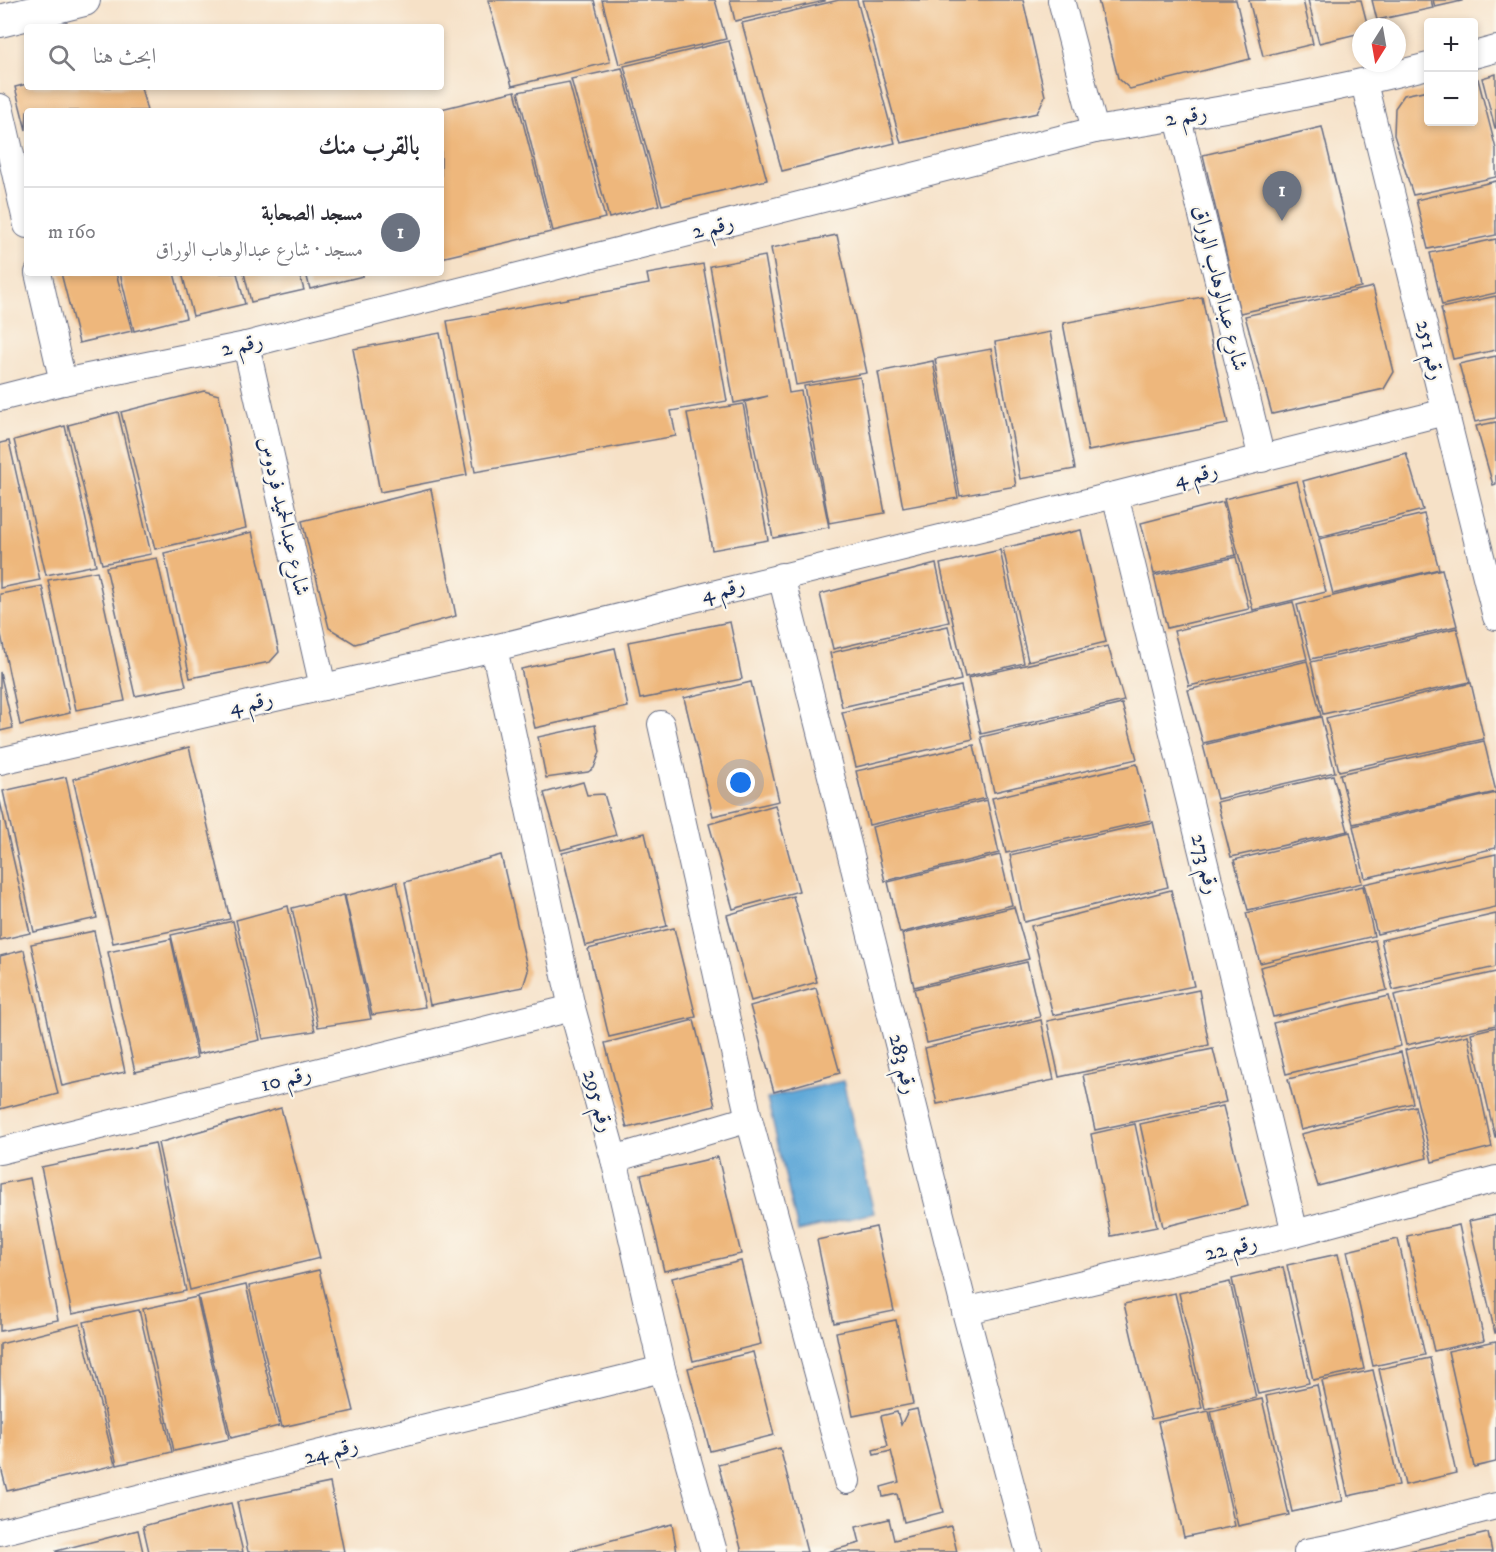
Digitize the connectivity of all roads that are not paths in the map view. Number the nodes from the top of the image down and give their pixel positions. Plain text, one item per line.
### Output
1 (84, 0) edge
2 (1061, 0) edge
3 (0, 21) edge
4 (1496, 49) edge
5 (1478, 54) edge
6 (1424, 67) edge
7 (1364, 83) junction
8 (0, 107) edge
9 (1178, 118) junction
10 (1095, 130) junction
11 (24, 212) edge
12 (39, 276) edge
13 (246, 345) junction
14 (63, 382) junction
15 (0, 398) edge
16 (1445, 412) junction
17 (1262, 459) junction
18 (1114, 495) junction
19 (781, 576) junction
20 (1496, 617) edge
21 (494, 648) junction
22 (322, 687) junction
23 (661, 724) dead end
24 (0, 761) edge
25 (572, 1008) junction
26 (749, 1119) junction
27 (0, 1151) edge
28 (614, 1159) junction
29 (1496, 1179) edge
30 (1295, 1233) junction
31 (965, 1311) junction
32 (662, 1369) junction
33 (847, 1481) dead end
34 (1496, 1506) edge
35 (0, 1532) edge
36 (1349, 1548) edge
37 (714, 1552) edge
38 (1029, 1552) edge
39 (1307, 1552) edge

1 - 3 street
2 - 10 street
4 - 5 street
6 - 7 street, رقم 2
7 - 9 street, رقم 2
7 - 16 street, رقم 251
8 - 11 street
9 - 10 street, رقم 2
9 - 17 street, شارع عبدالوهاب الوراق
10 - 13 street, رقم 2
12 - 14 street
13 - 14 street, رقم 2
13 - 22 street, شارع عبدالحميد فردوس
14 - 15 street, رقم 2
16 - 17 street, رقم 4
16 - 20 street, رقم 251
17 - 18 street, رقم 4
18 - 19 street, رقم 4
18 - 30 street, رقم 273
19 - 21 street, رقم 4
19 - 31 street, رقم 283
21 - 22 street, رقم 4
21 - 25 street, رقم 295
22 - 24 street, رقم 4
23 - 26 street
25 - 27 street, رقم 10
25 - 28 street, رقم 295
26 - 28 street
26 - 33 street
28 - 32 street, رقم 295
29 - 30 street, رقم 22
30 - 31 street, رقم 22
31 - 38 street, رقم 283
32 - 35 street, رقم 24
32 - 37 street, رقم 295
34 - 36 street
36 - 39 street

